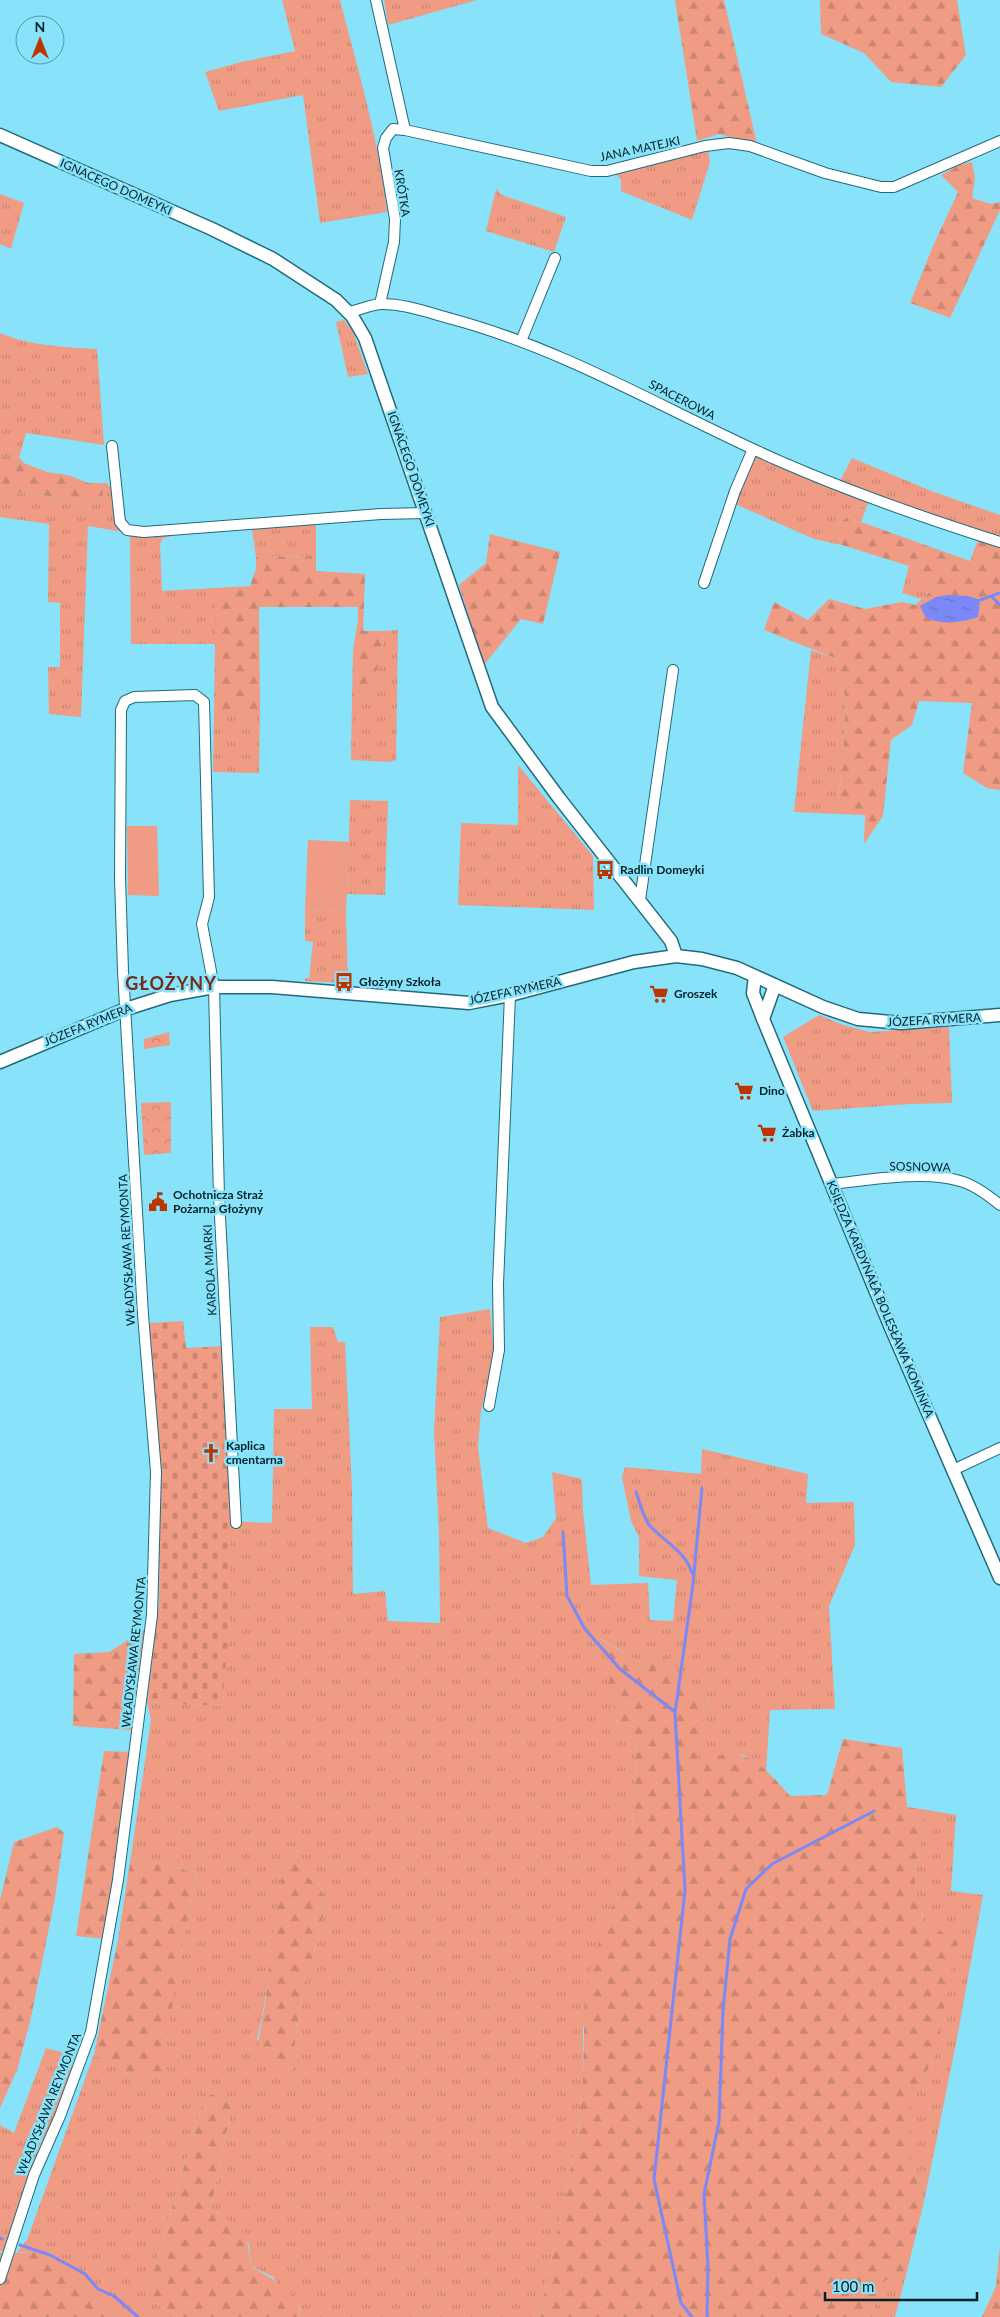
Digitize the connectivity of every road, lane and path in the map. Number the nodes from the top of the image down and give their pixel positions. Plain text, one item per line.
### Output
1 (376, 0) edge
2 (405, 130) junction
3 (0, 135) edge
4 (1000, 141) edge
5 (556, 258) dead end
6 (380, 304) junction
7 (350, 312) junction
8 (522, 341) junction
9 (112, 446) dead end
10 (753, 449) junction
11 (426, 513) junction
12 (1000, 542) edge
13 (704, 583) dead end
14 (673, 670) dead end
15 (640, 900) junction
16 (676, 956) junction
17 (754, 976) junction
18 (776, 985) junction
19 (214, 986) junction
20 (510, 995) junction
21 (126, 1009) junction
22 (1000, 1015) edge
23 (763, 1019) junction
24 (0, 1062) edge
25 (832, 1184) junction
26 (1000, 1205) edge
27 (489, 1406) dead end
28 (1000, 1448) edge
29 (953, 1470) junction
30 (236, 1523) dead end
31 (1000, 1578) edge
32 (0, 2278) edge

1 - 2 street
2 - 4 street, JANA MATEJKI
2 - 6 street, KRÓTKA
3 - 7 street, IGNACEGO DOMEYKI
5 - 8 street
6 - 7 street, SPACEROWA
6 - 8 street, SPACEROWA
7 - 11 street, IGNACEGO DOMEYKI
8 - 10 street, SPACEROWA
9 - 11 street
10 - 12 street, SPACEROWA
10 - 13 street
11 - 15 street, IGNACEGO DOMEYKI
14 - 15 street
15 - 16 street, IGNACEGO DOMEYKI
16 - 17 street, JÓZEFA RYMERA
16 - 20 street, JÓZEFA RYMERA
17 - 18 street, JÓZEFA RYMERA
17 - 23 street, KSIĘDZA KARDYNAŁA BOLESŁAWA KOMINKA
18 - 22 street, JÓZEFA RYMERA
18 - 23 street
19 - 20 street, JÓZEFA RYMERA
19 - 21 street, JÓZEFA RYMERA
19 - 21 street, KAROLA MIARKI
19 - 30 street, KAROLA MIARKI
20 - 27 street
21 - 24 street, JÓZEFA RYMERA
21 - 32 street, WŁADYSŁAWA REYMONTA
23 - 25 street, KSIĘDZA KARDYNAŁA BOLESŁAWA KOMINKA
25 - 26 street, SOSNOWA
25 - 29 street, KSIĘDZA KARDYNAŁA BOLESŁAWA KOMINKA
28 - 29 street
29 - 31 street, KSIĘDZA KARDYNAŁA BOLESŁAWA KOMINKA

